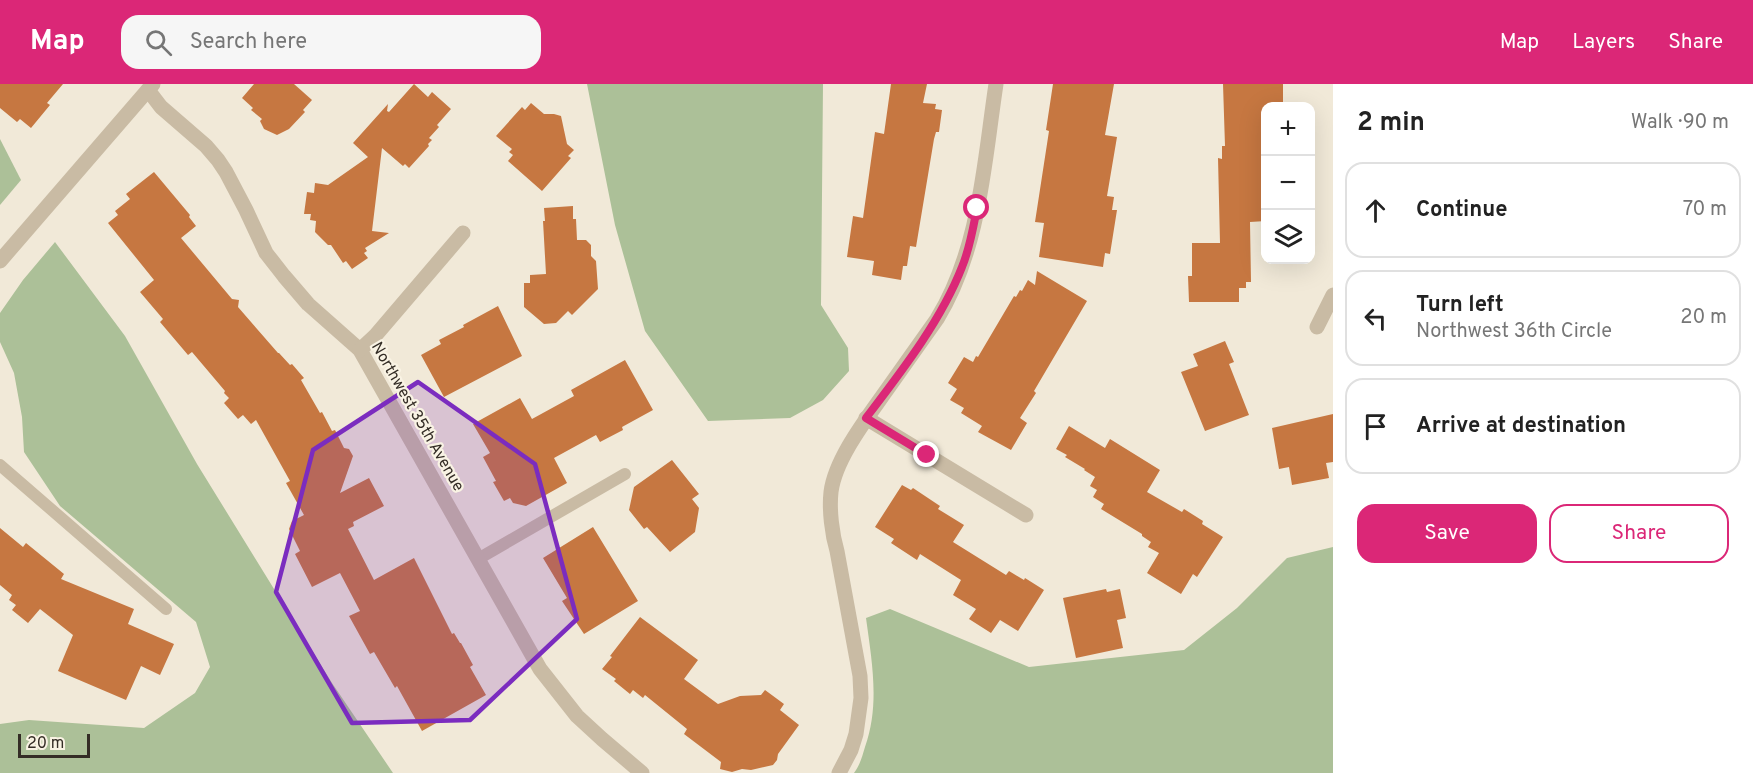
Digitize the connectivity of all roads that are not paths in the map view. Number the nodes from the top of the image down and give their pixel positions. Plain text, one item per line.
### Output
1 (996, 84) edge
2 (150, 87) edge
3 (463, 233) dead end
4 (0, 261) edge
5 (1333, 295) edge
6 (1317, 327) dead end
7 (360, 350) junction
8 (866, 418) junction
9 (0, 465) edge
10 (625, 474) dead end
11 (1026, 515) dead end
12 (478, 559) junction
13 (166, 609) dead end
14 (642, 773) edge
15 (839, 773) edge

1 - 8 street
2 - 4 street
2 - 7 street, Northwest 35th Avenue
3 - 7 street
5 - 6 street
7 - 12 street, Northwest 35th Avenue
8 - 11 street
8 - 15 street
9 - 13 lane
10 - 12 lane
12 - 14 street, Northwest 35th Avenue

